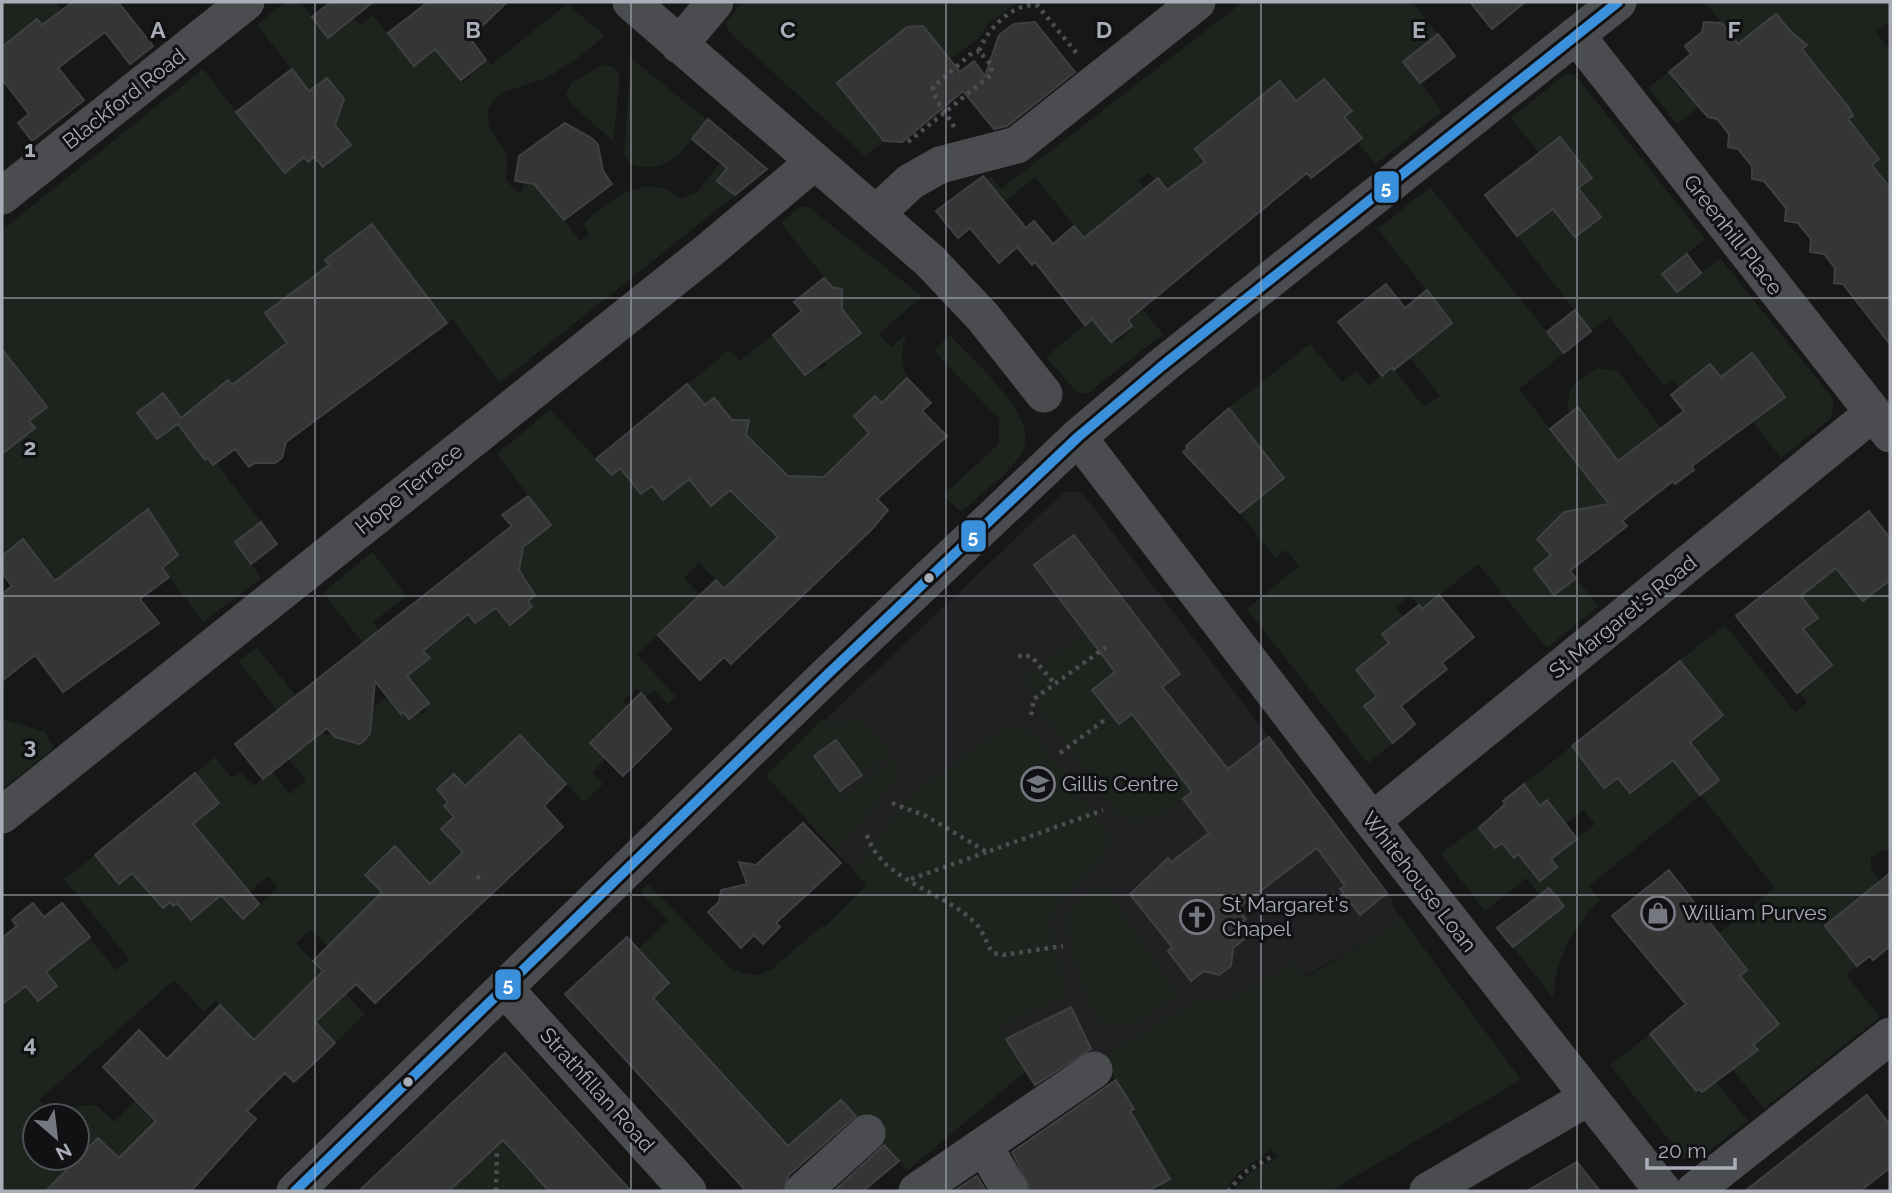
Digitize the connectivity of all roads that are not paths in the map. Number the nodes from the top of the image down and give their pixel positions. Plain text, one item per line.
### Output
1 (246, 2) edge
2 (631, 2) edge
3 (715, 2) edge
4 (1198, 2) edge
5 (1618, 2) edge
6 (1576, 35) junction
7 (679, 45) junction
8 (814, 162) junction
9 (2, 196) edge
10 (877, 213) junction
11 (1044, 394) dead end
12 (1882, 424) edge
13 (1078, 437) junction
14 (2, 815) edge
15 (1372, 821) junction
16 (505, 989) junction
17 (1885, 1051) edge
18 (1094, 1070) dead end
19 (1587, 1098) junction
20 (867, 1133) dead end
21 (984, 1146) junction
22 (295, 1191) edge
23 (688, 1191) edge
24 (803, 1191) edge
25 (917, 1191) edge
26 (1010, 1191) edge
27 (1428, 1191) edge
28 (1663, 1191) edge
29 (1694, 1191) edge

1 - 9 street, Blackford Road
2 - 7 street
3 - 7 street
4 - 10 street
5 - 6 street
6 - 12 street, Greenhill Place
6 - 13 street
7 - 8 street
8 - 10 street
8 - 14 street, Hope Terrace
10 - 11 street
12 - 15 street, St Margaret's Road
13 - 15 street, Whitehouse Loan
13 - 16 street
15 - 19 street, Whitehouse Loan
16 - 22 street
16 - 23 street, Strathfillan Road
17 - 29 street
18 - 21 street
19 - 27 street
19 - 28 street, Whitehouse Loan
20 - 24 street
21 - 25 street
21 - 26 street

